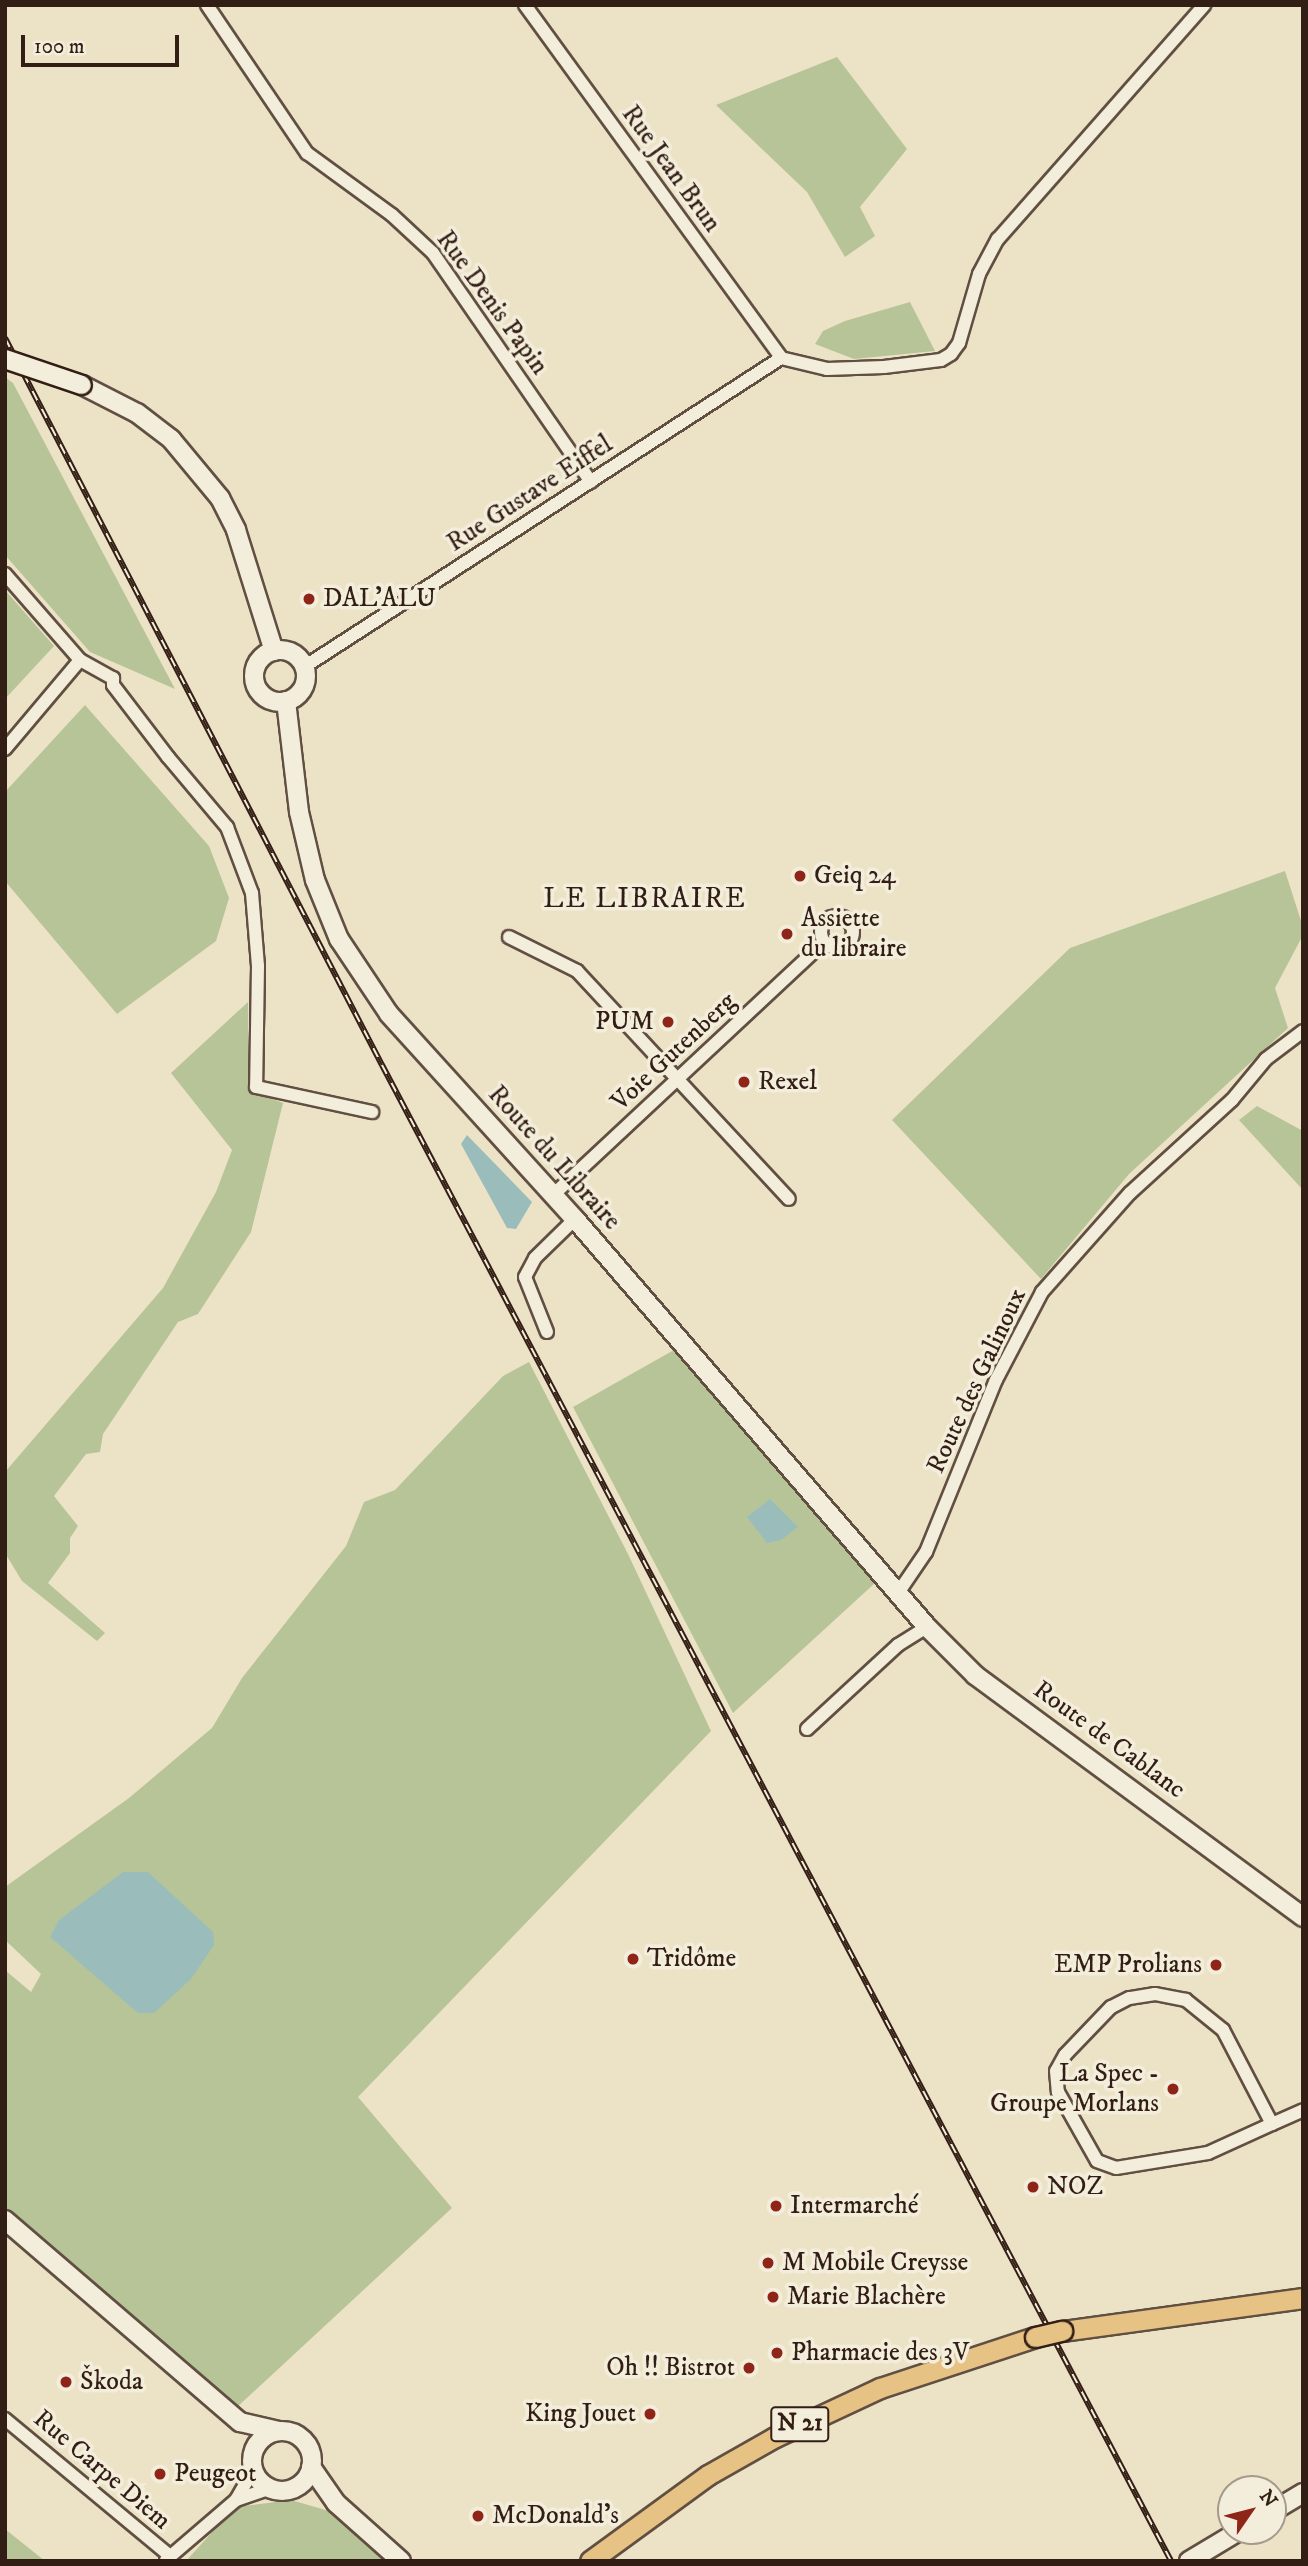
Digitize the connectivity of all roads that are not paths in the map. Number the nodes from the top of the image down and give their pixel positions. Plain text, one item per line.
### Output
1 (207, 5) edge
2 (525, 5) edge
3 (1205, 5) edge
4 (781, 358) junction
5 (5, 359) edge
6 (591, 482) junction
7 (5, 574) edge
8 (274, 651) junction
9 (80, 660) junction
10 (304, 667) junction
11 (286, 701) junction
12 (5, 749) edge
13 (509, 937) dead end
14 (824, 942) dead end
15 (1303, 1031) edge
16 (679, 1081) junction
17 (372, 1112) dead end
18 (553, 1195) junction
19 (789, 1199) dead end
20 (575, 1219) junction
21 (547, 1332) dead end
22 (898, 1593) junction
23 (926, 1627) junction
24 (807, 1729) dead end
25 (1303, 1917) edge
26 (1303, 2110) edge
27 (1272, 2124) junction
28 (5, 2220) edge
29 (1303, 2298) edge
30 (5, 2419) edge
31 (240, 2422) junction
32 (279, 2431) junction
33 (254, 2462) junction
34 (311, 2467) junction
35 (299, 2485) junction
36 (271, 2488) junction
37 (1303, 2493) edge
38 (236, 2500) junction
39 (335, 2503) junction
40 (1287, 2503) edge
41 (1217, 2544) edge
42 (168, 2558) edge
43 (401, 2561) edge
44 (590, 2561) edge
45 (1189, 2561) edge

1 - 6 street, Rue Denis Papin
2 - 4 street, Rue Jean Brun
3 - 4 street
4 - 6 street, Rue Gustave Eiffel
5 - 8 main road, bridge
6 - 10 street, Rue Gustave Eiffel
7 - 9 street
8 - 10 main road
8 - 11 main road
9 - 12 street
9 - 17 street
10 - 11 main road
11 - 18 main road, Route du Libraire
13 - 16 street
14 - 16 street, Voie Gutenberg
15 - 22 street, Route des Galinoux
16 - 18 street, Voie Gutenberg
16 - 19 street
18 - 20 main road, Route du Libraire
20 - 21 street
20 - 22 main road, Route du Libraire
22 - 23 main road, Route de Cablanc
23 - 24 street
23 - 25 main road, Route de Cablanc
26 - 27 street
27 - 27 street
28 - 31 main road
29 - 44 main road, N 21, bridge
30 - 42 street, Rue Carpe Diem
31 - 32 main road
31 - 33 main road
32 - 33 main road
32 - 34 main road
33 - 36 main road
33 - 38 street
34 - 35 main road
34 - 39 main road
35 - 36 main road
35 - 39 main road
36 - 38 street
37 - 40 main road
38 - 42 street
39 - 43 main road
41 - 45 main road

